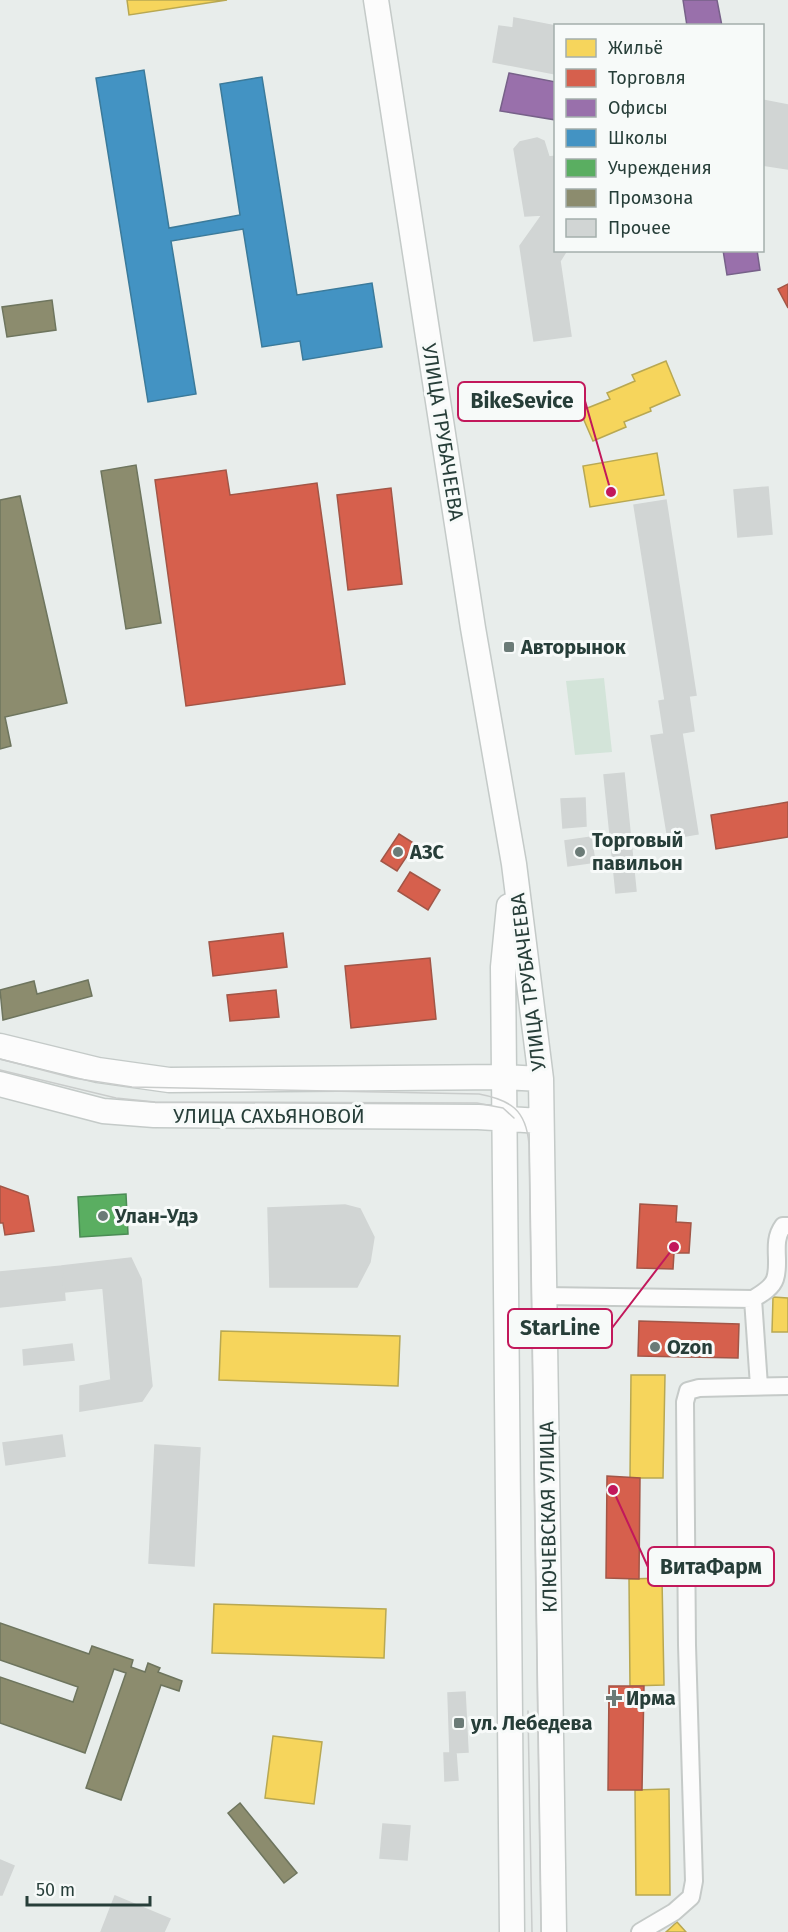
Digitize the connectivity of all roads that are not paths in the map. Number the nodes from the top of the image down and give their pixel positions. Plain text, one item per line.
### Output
1 (376, 0) edge
2 (514, 864) junction
3 (0, 1046) edge
4 (133, 1075) junction
5 (503, 1077) junction
6 (0, 1084) edge
7 (541, 1100) junction
8 (128, 1113) junction
9 (503, 1119) junction
10 (788, 1226) edge
11 (544, 1296) junction
12 (753, 1299) junction
13 (759, 1386) junction
14 (788, 1386) edge
15 (512, 1932) edge
16 (554, 1932) edge
17 (639, 1932) edge

1 - 2 main road, УЛИЦА ТРУБАЧЕЕВА
2 - 5 main road, УЛИЦА ТРУБАЧЕЕВА
2 - 7 main road, УЛИЦА ТРУБАЧЕЕВА
3 - 4 main road, УЛИЦА САХЬЯНОВОЙ
4 - 5 main road, УЛИЦА САХЬЯНОВОЙ
4 - 8 main road
5 - 7 main road, УЛИЦА САХЬЯНОВОЙ
5 - 9 main road, УЛИЦА ТРУБАЧЕЕВА
6 - 8 main road, УЛИЦА САХЬЯНОВОЙ
7 - 9 main road, УЛИЦА САХЬЯНОВОЙ
7 - 11 main road, КЛЮЧЕВСКАЯ УЛИЦА
8 - 9 main road, УЛИЦА САХЬЯНОВОЙ
9 - 15 main road, КЛЮЧЕВСКАЯ УЛИЦА
10 - 12 street
11 - 12 street
11 - 16 main road, КЛЮЧЕВСКАЯ УЛИЦА
12 - 13 street
13 - 14 street
13 - 17 street

